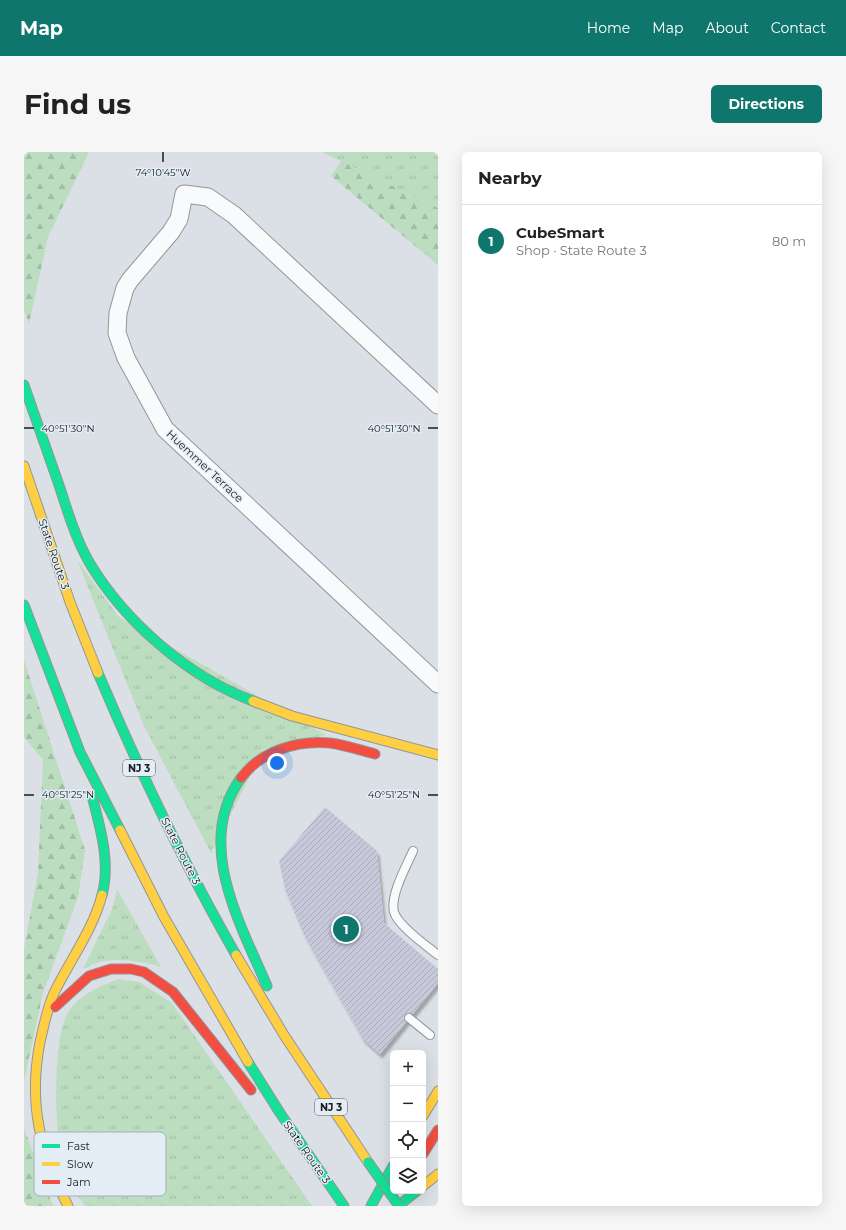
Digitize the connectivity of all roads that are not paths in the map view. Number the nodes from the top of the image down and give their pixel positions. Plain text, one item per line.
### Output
1 (24, 385) edge
2 (438, 405) edge
3 (24, 466) edge
4 (24, 606) edge
5 (27, 622) edge
6 (438, 684) edge
7 (80, 752) junction
8 (438, 755) edge
9 (387, 757) dead end
10 (413, 851) dead end
11 (438, 955) edge
12 (46, 1017) junction
13 (409, 1018) dead end
14 (430, 1035) dead end
15 (294, 1052) junction
16 (438, 1091) edge
17 (257, 1097) dead end
18 (266, 1109) dead end
19 (426, 1111) edge
20 (438, 1130) edge
21 (39, 1132) edge
22 (426, 1149) edge
23 (390, 1171) edge
24 (438, 1174) edge
25 (426, 1184) edge
26 (399, 1194) edge
27 (412, 1194) edge
28 (63, 1196) edge
29 (68, 1206) edge
30 (344, 1206) edge
31 (371, 1206) edge
32 (393, 1206) edge
33 (398, 1206) edge

1 - 8 main road
2 - 6 street, Huemmer Terrace
3 - 15 main road, State Route 3 / NJ 3
4 - 5 main road, State Route 3
5 - 7 main road, State Route 3
7 - 12 main road
7 - 30 main road, State Route 3
9 - 15 main road
10 - 11 lane
12 - 17 main road
12 - 21 main road
13 - 14 lane
15 - 33 main road, State Route 3 / NJ 3, bridge
16 - 19 main road
18 - 30 main road
20 - 22 main road
23 - 31 main road
24 - 25 main road
26 - 32 main road
27 - 33 main road
28 - 29 main road

